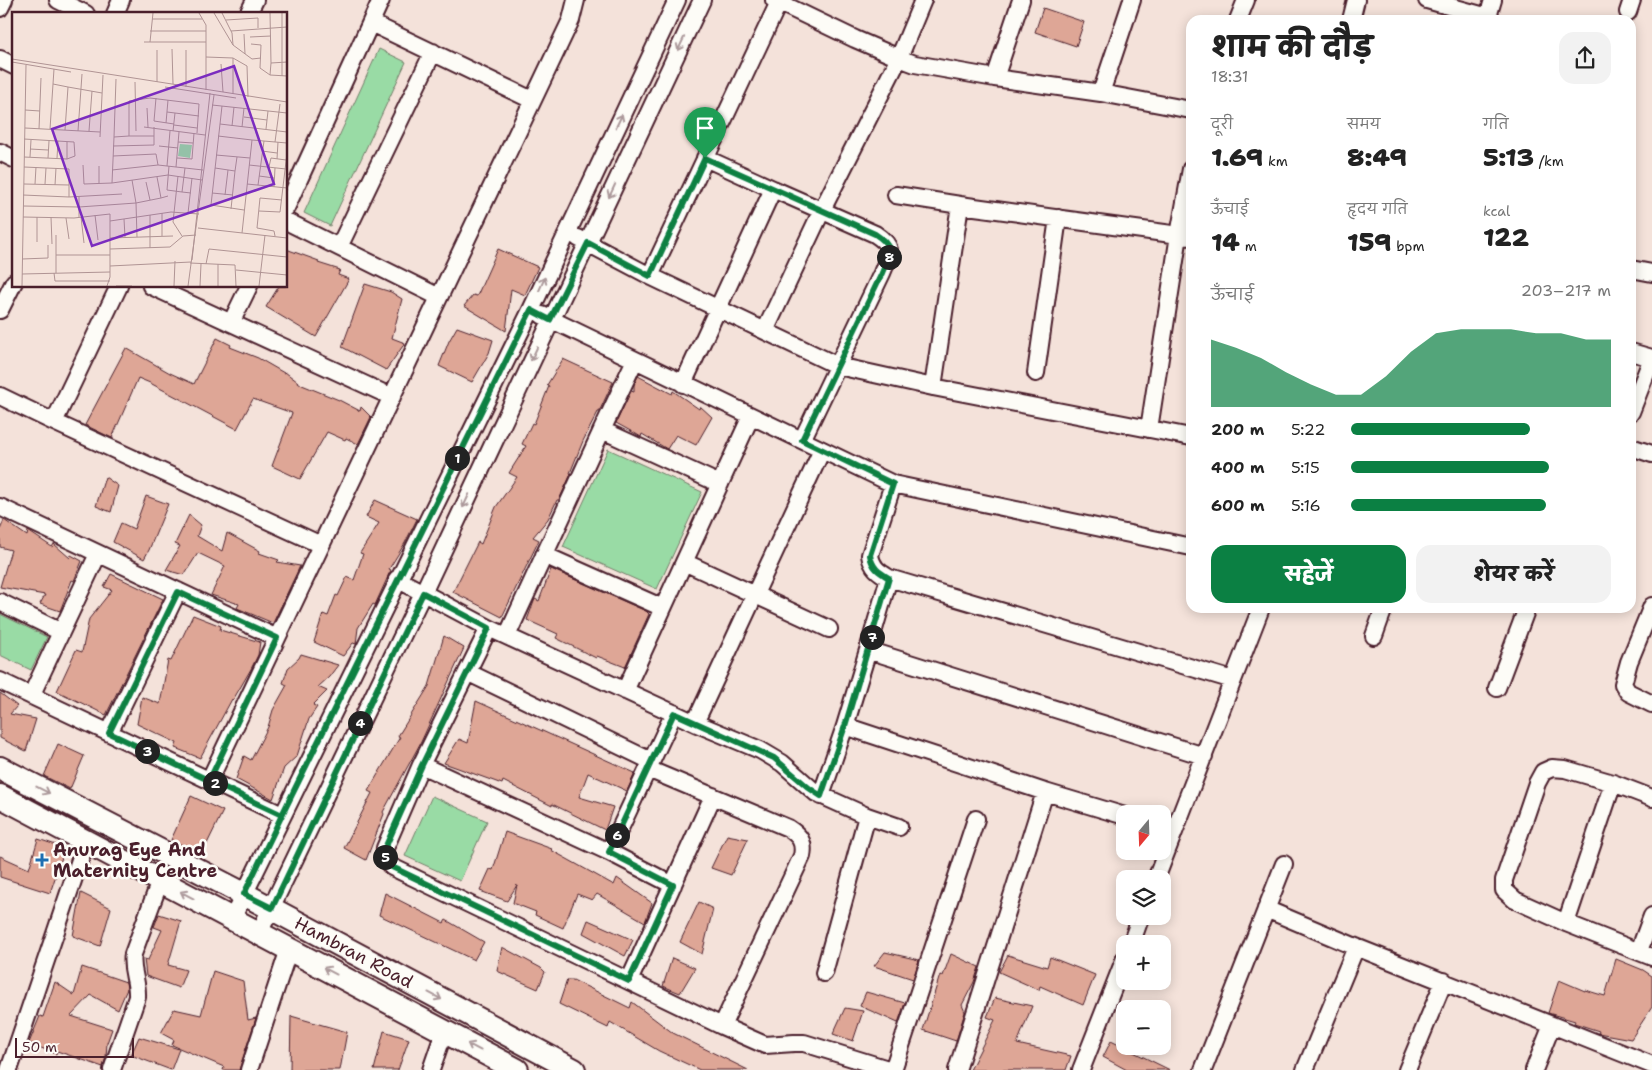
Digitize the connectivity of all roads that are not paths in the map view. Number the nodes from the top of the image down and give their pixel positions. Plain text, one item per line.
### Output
1 (4, 0) edge
2 (58, 0) edge
3 (121, 0) edge
4 (255, 0) edge
5 (381, 0) edge
6 (576, 0) edge
7 (677, 0) edge
8 (702, 0) edge
9 (923, 0) edge
10 (1021, 0) edge
11 (1132, 0) edge
12 (1246, 0) edge
13 (1356, 0) edge
14 (1427, 0) edge
15 (1494, 0) edge
16 (776, 1) edge
17 (0, 8) edge
18 (82, 12) edge
19 (116, 12) edge
20 (249, 12) edge
21 (1240, 15) edge
22 (1352, 15) edge
23 (1477, 15) edge
24 (1488, 15) edge
25 (371, 22) junction
26 (433, 52) junction
27 (899, 58) junction
28 (0, 59) edge
29 (12, 65) edge
30 (995, 78) junction
31 (1101, 93) junction
32 (532, 100) junction
33 (1186, 109) edge
34 (0, 152) edge
35 (12, 157) edge
36 (705, 158) junction
37 (773, 189) junction
38 (896, 195) dead end
39 (288, 204) edge
40 (960, 205) junction
41 (822, 210) junction
42 (1058, 218) junction
43 (288, 222) edge
44 (566, 232) junction
45 (1185, 236) edge
46 (588, 243) junction
47 (339, 247) junction
48 (1636, 270) edge
49 (1652, 273) edge
50 (650, 276) junction
51 (12, 286) edge
52 (117, 288) edge
53 (155, 288) edge
54 (248, 288) edge
55 (439, 297) junction
56 (2, 303) edge
57 (718, 309) junction
58 (531, 310) junction
59 (550, 320) junction
60 (231, 323) junction
61 (765, 331) junction
62 (1636, 353) edge
63 (1652, 358) edge
64 (635, 360) junction
65 (838, 366) junction
66 (1036, 373) dead end
67 (683, 384) junction
68 (933, 387) junction
69 (0, 396) edge
70 (392, 397) junction
71 (1636, 399) edge
72 (751, 416) junction
73 (54, 422) junction
74 (1149, 429) junction
75 (602, 430) junction
76 (1186, 437) edge
77 (802, 440) junction
78 (1636, 449) edge
79 (822, 450) junction
80 (1652, 454) edge
81 (720, 484) junction
82 (893, 484) junction
83 (0, 507) edge
84 (321, 545) junction
85 (1186, 546) edge
86 (98, 554) junction
87 (544, 555) junction
88 (684, 562) junction
89 (889, 578) junction
90 (397, 579) junction
91 (178, 592) junction
92 (423, 593) junction
93 (754, 596) junction
94 (0, 602) edge
95 (1652, 606) edge
96 (663, 608) junction
97 (1259, 613) edge
98 (1382, 613) edge
99 (1525, 613) edge
100 (489, 628) junction
101 (828, 630) dead end
102 (61, 632) junction
103 (507, 636) junction
104 (1374, 636) dead end
105 (277, 638) junction
106 (868, 650) junction
107 (467, 672) junction
108 (1233, 680) junction
109 (0, 681) edge
110 (1497, 688) dead end
111 (625, 691) junction
112 (31, 696) junction
113 (1652, 704) edge
114 (674, 713) junction
115 (695, 723) junction
116 (845, 726) junction
117 (109, 733) junction
118 (1204, 756) junction
119 (422, 765) junction
120 (650, 765) junction
121 (0, 768) edge
122 (209, 781) junction
123 (1613, 783) junction
124 (1045, 792) junction
125 (0, 796) edge
126 (714, 796) junction
127 (821, 796) junction
128 (1652, 798) edge
129 (1116, 813) edge
130 (282, 815) junction
131 (867, 816) junction
132 (976, 819) dead end
133 (1171, 824) edge
134 (900, 827) dead end
135 (86, 842) junction
136 (609, 852) junction
137 (1284, 864) dead end
138 (160, 881) junction
139 (673, 885) junction
140 (244, 894) junction
141 (272, 908) junction
142 (1266, 909) junction
143 (1652, 916) edge
144 (232, 919) junction
145 (1566, 923) junction
146 (259, 933) junction
147 (1356, 947) junction
148 (289, 949) junction
149 (1645, 954) edge
150 (824, 973) dead end
151 (629, 981) junction
152 (1116, 981) edge
153 (1444, 981) junction
154 (1552, 1025) junction
155 (722, 1026) junction
156 (444, 1032) junction
157 (1652, 1065) edge
158 (8, 1070) edge
159 (112, 1070) edge
160 (249, 1070) edge
161 (432, 1070) edge
162 (517, 1070) edge
163 (574, 1070) edge
164 (892, 1070) edge
165 (957, 1070) edge
166 (1081, 1070) edge
167 (1203, 1070) edge
168 (1305, 1070) edge
169 (1407, 1070) edge
170 (1534, 1070) edge

1 - 17 street
2 - 18 street
3 - 19 street
4 - 20 street
5 - 25 street
6 - 32 street
44 -> 7 street
8 -> 46 street
9 - 27 street
10 - 30 street
11 - 31 street
12 - 21 street
13 - 22 street
14 - 23 street
15 - 24 street
16 - 27 street
16 - 36 street
25 - 26 street
25 - 39 street
26 - 32 street
26 - 47 street
27 - 30 street
27 - 41 street
28 - 29 street
30 - 31 street
31 - 33 street
32 - 55 street
34 - 35 street
36 - 37 street
36 - 50 street
37 - 41 street
37 - 57 street
38 - 40 street
40 - 42 street
40 - 68 street
41 - 61 street
41 - 65 street
42 - 45 street
42 - 66 street
43 - 47 street
44 - 46 street
58 -> 44 street
45 - 74 street
46 - 50 street
46 - 59 street
47 - 55 street
48 - 49 street
50 - 57 street
51 - 56 street
52 - 73 street
53 - 60 street
54 - 60 street
55 - 70 street
57 - 61 street
57 - 67 street
58 - 59 street
58 - 90 street
59 - 64 street
59 -> 92 street
60 - 70 street
61 - 65 street
62 - 63 street
63 - 71 street
64 - 67 street
64 - 75 street
65 - 68 street
65 - 77 street
67 - 72 street
68 - 74 street
69 - 73 street
70 - 84 street
72 - 77 street
72 - 81 street
73 - 84 street
74 - 76 street
75 - 81 street
75 - 87 street
77 - 79 street
78 - 80 street
79 - 82 street
79 - 93 street
81 - 88 street
82 - 85 street
82 - 89 street
83 - 86 street
84 - 105 street
86 - 91 street
86 - 102 street
87 - 96 street
87 - 103 street
88 - 93 street
88 - 96 street
89 - 106 street
89 - 108 street
90 - 92 street
90 - 130 street
91 - 105 street
91 - 117 street
92 - 100 street
92 - 141 street
93 - 101 street
93 - 115 street
94 - 102 street
95 - 113 street
96 - 111 street
97 - 108 street
98 - 104 street
99 - 110 street
100 - 103 street
100 - 107 street
102 - 112 street
103 - 111 street
105 - 122 street
106 - 116 street
106 - 118 street
107 - 119 street
107 - 120 street
108 - 118 street
109 - 112 street
111 - 114 street
112 - 117 street
114 - 115 street
114 - 120 street
115 - 127 street
116 - 124 street
116 - 127 street
117 - 122 street
118 - 133 street
119 - 136 street
119 - 151 street
120 - 126 street
120 - 136 street
121 -> 140 main road, Hambran Road
122 - 130 street
123 - 128 street
123 - 145 street
123 - 145 street
124 - 129 street
124 - 165 street
125 - 135 main road, Hambran Road
126 - 139 street
126 - 155 street
127 - 131 street
130 - 140 street
131 - 134 street
131 - 150 street
132 - 164 street
135 - 138 main road, Hambran Road
135 - 158 street
136 - 139 street
137 - 142 street
144 -> 138 main road, Hambran Road
138 - 159 street
139 - 151 street
140 - 141 main road, Hambran Road
140 - 144 street
141 - 146 street
141 -> 163 main road, Hambran Road
142 - 147 street
142 - 167 street
143 - 149 street
144 - 146 main road, Hambran Road
145 - 149 street
146 - 148 main road, Hambran Road
147 - 153 street
147 - 168 street
156 -> 148 main road, Hambran Road
148 - 160 street
151 - 155 street
152 - 166 street
153 - 154 street
153 - 169 street
154 - 157 street
154 - 170 street
155 - 164 street
156 - 161 street
162 -> 156 main road, Hambran Road

